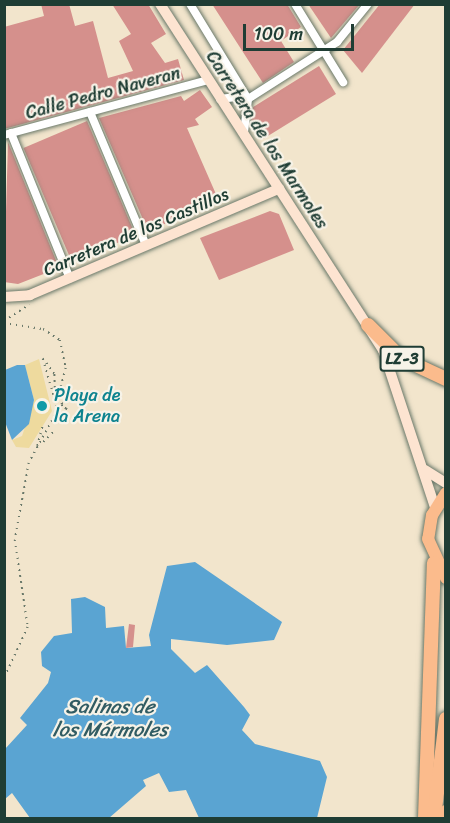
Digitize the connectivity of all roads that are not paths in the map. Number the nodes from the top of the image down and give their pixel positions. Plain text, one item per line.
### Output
1 (160, 4) edge
2 (190, 4) edge
3 (295, 4) edge
4 (368, 4) edge
5 (324, 52) junction
6 (208, 80) junction
7 (343, 82) dead end
8 (239, 84) junction
9 (220, 99) junction
10 (248, 99) junction
11 (90, 112) junction
12 (8, 134) edge
13 (245, 136) junction
14 (279, 189) junction
15 (146, 245) junction
16 (70, 279) junction
17 (4, 297) edge
18 (368, 326) junction
19 (446, 379) edge
20 (418, 460) junction
21 (446, 483) edge
22 (446, 493) edge
23 (435, 507) junction
24 (434, 563) junction
25 (446, 578) edge
26 (446, 719) edge
27 (446, 813) edge
28 (425, 819) edge
29 (434, 819) edge
30 (445, 819) edge

1 - 6 main road, Carretera de los Marmoles
2 - 8 street
3 - 5 street
4 - 5 street
5 - 7 street
5 - 10 street
6 - 9 main road, Carretera de los Marmoles
6 - 11 street, Calle Pedro Naveran
8 - 9 street
8 - 10 street
9 - 13 main road, Carretera de los Marmoles
10 - 13 street
11 - 12 street, Calle Pedro Naveran
11 - 15 street
12 - 16 street
13 - 14 main road, Carretera de los Marmoles
14 - 15 main road, Carretera de los Castillos
14 - 18 main road, Carretera de los Marmoles
15 - 16 main road, Carretera de los Castillos
16 - 17 main road, Carretera de los Castillos
18 - 19 highway, LZ-3
18 - 20 main road, Carretera de los Marmoles
20 - 21 main road
20 - 23 main road, Carretera de los Marmoles
22 - 23 main road
23 - 24 main road
24 - 25 main road
24 - 28 highway
26 - 29 highway
27 - 30 highway

